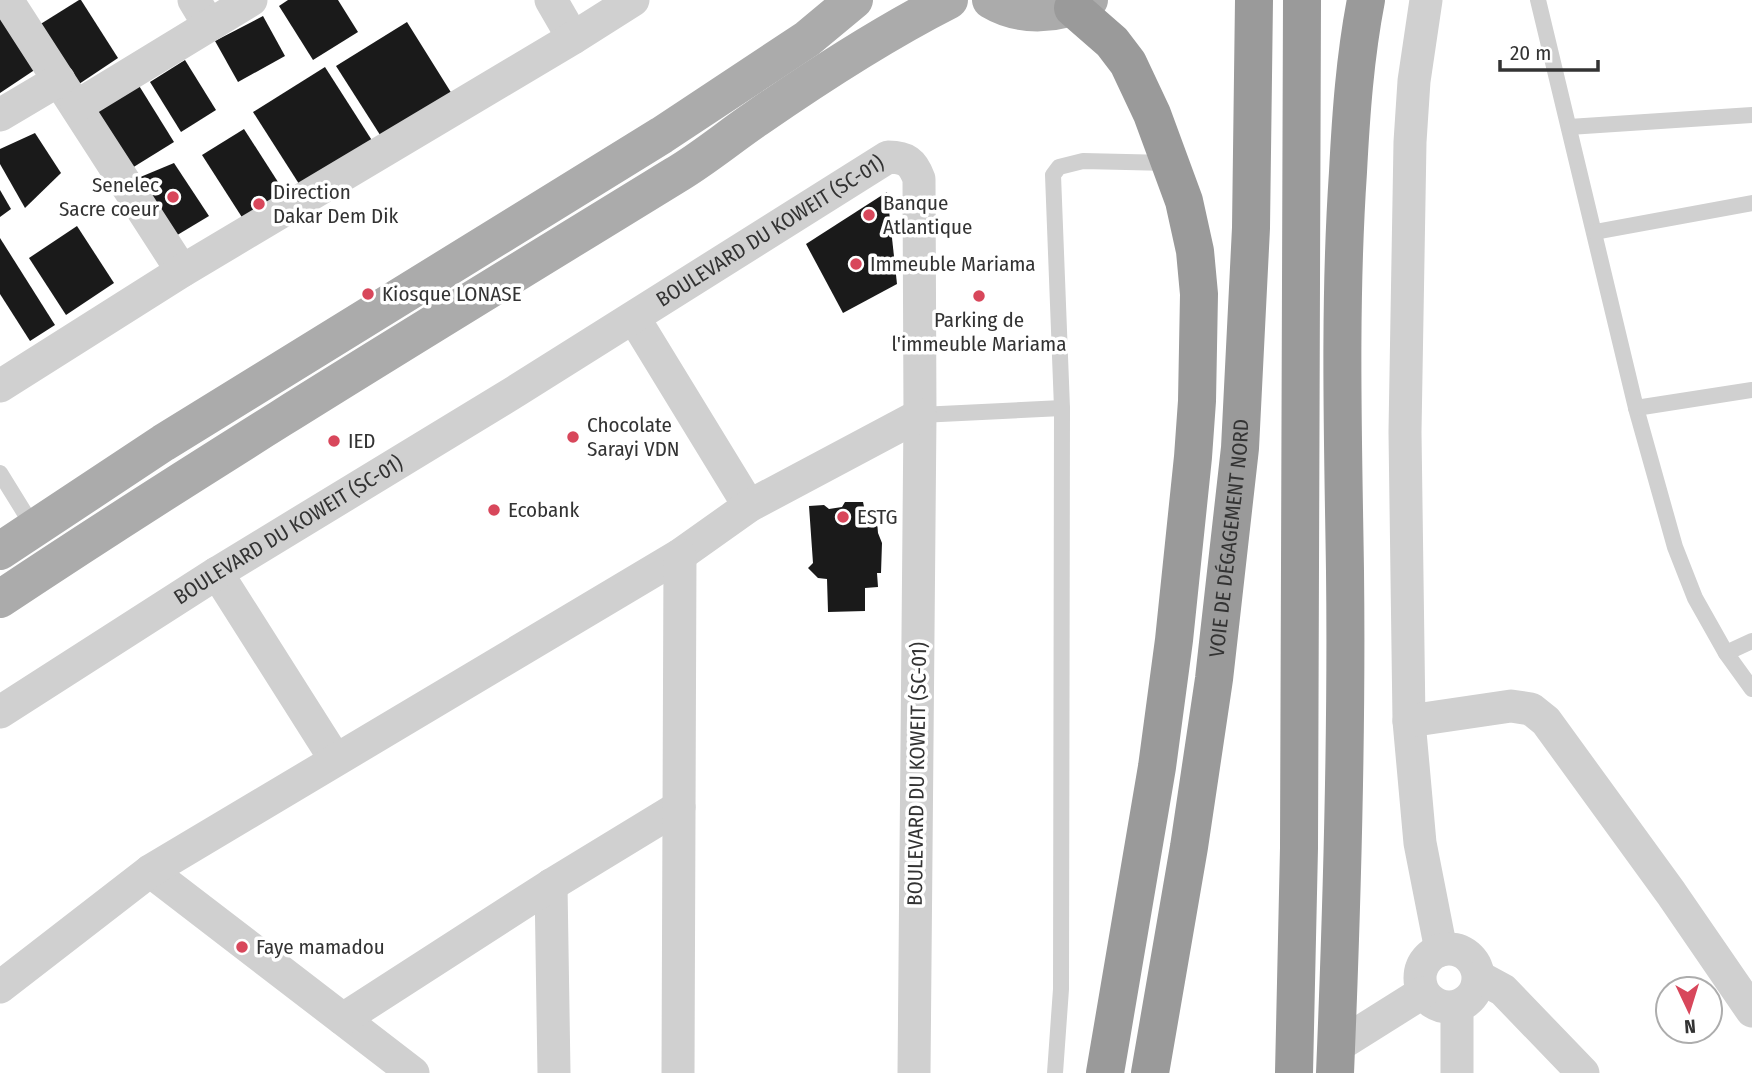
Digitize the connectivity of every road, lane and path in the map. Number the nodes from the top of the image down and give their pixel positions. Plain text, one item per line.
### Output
1 (7, 0) edge
2 (251, 0) edge
3 (551, 0) edge
4 (633, 0) edge
5 (854, 0) edge
6 (949, 0) edge
7 (991, 0) edge
8 (1254, 0) edge
9 (1302, 0) edge
10 (1366, 0) edge
11 (1426, 0) edge
12 (1538, 0) edge
13 (1081, 4) edge
14 (202, 13) edge
15 (573, 38) junction
16 (68, 93) junction
17 (0, 115) edge
18 (1752, 115) edge
19 (1569, 127) junction
20 (1171, 163) junction
21 (1752, 203) edge
22 (1595, 232) junction
23 (182, 271) junction
24 (634, 318) junction
25 (0, 386) edge
26 (1752, 390) edge
27 (1062, 408) junction
28 (1636, 408) junction
29 (920, 415) junction
30 (0, 473) edge
31 (750, 506) junction
32 (34, 528) junction
33 (0, 551) edge
34 (680, 555) junction
35 (217, 573) junction
36 (0, 599) edge
37 (1752, 641) edge
38 (1726, 653) junction
39 (1752, 689) edge
40 (0, 712) edge
41 (1409, 720) junction
42 (335, 760) junction
43 (679, 807) junction
44 (150, 871) junction
45 (551, 885) junction
46 (1441, 950) junction
47 (1479, 977) junction
48 (0, 987) edge
49 (1422, 993) junction
50 (1457, 1007) junction
51 (1752, 1011) edge
52 (343, 1019) junction
53 (1295, 1057) edge
54 (1335, 1060) edge
55 (1151, 1069) edge
56 (413, 1073) edge
57 (554, 1073) edge
58 (678, 1073) edge
59 (914, 1073) edge
60 (1055, 1073) edge
61 (1105, 1073) edge
62 (1457, 1073) edge
63 (1583, 1073) edge

1 - 16 street
2 - 14 street
3 - 15 street
4 - 15 street
5 - 32 main road
6 - 36 main road
7 - 13 main road
8 - 55 highway, VOIE DE DÉGAGEMENT NORD
9 - 53 highway
10 - 54 highway
11 - 41 street
12 - 19 lane
13 - 20 highway
14 - 16 street
15 - 23 street
16 - 17 street
16 - 23 street
18 - 19 lane
19 - 22 lane
20 - 27 lane
20 - 61 highway
21 - 22 lane
22 - 28 lane
23 - 25 street
24 - 29 street, BOULEVARD DU KOWEIT (SC-01)
24 - 31 street
24 - 35 street, BOULEVARD DU KOWEIT (SC-01)
26 - 28 lane
27 - 29 lane
27 - 60 lane
28 - 38 lane
29 - 31 street
29 - 59 street, BOULEVARD DU KOWEIT (SC-01)
30 - 32 lane
31 - 34 street
32 - 33 main road
34 - 42 street
34 - 43 street
35 - 40 street, BOULEVARD DU KOWEIT (SC-01)
35 - 42 street
37 - 38 lane
38 - 39 lane
41 - 46 street
41 - 51 street
42 - 44 street
43 - 45 street
43 - 58 street
44 - 48 street
44 - 52 street
45 - 52 street
45 - 57 street
46 - 47 street
46 - 49 street
47 - 50 street
47 - 63 street
49 - 50 street
49 - 54 street
50 - 62 street
52 - 56 street

